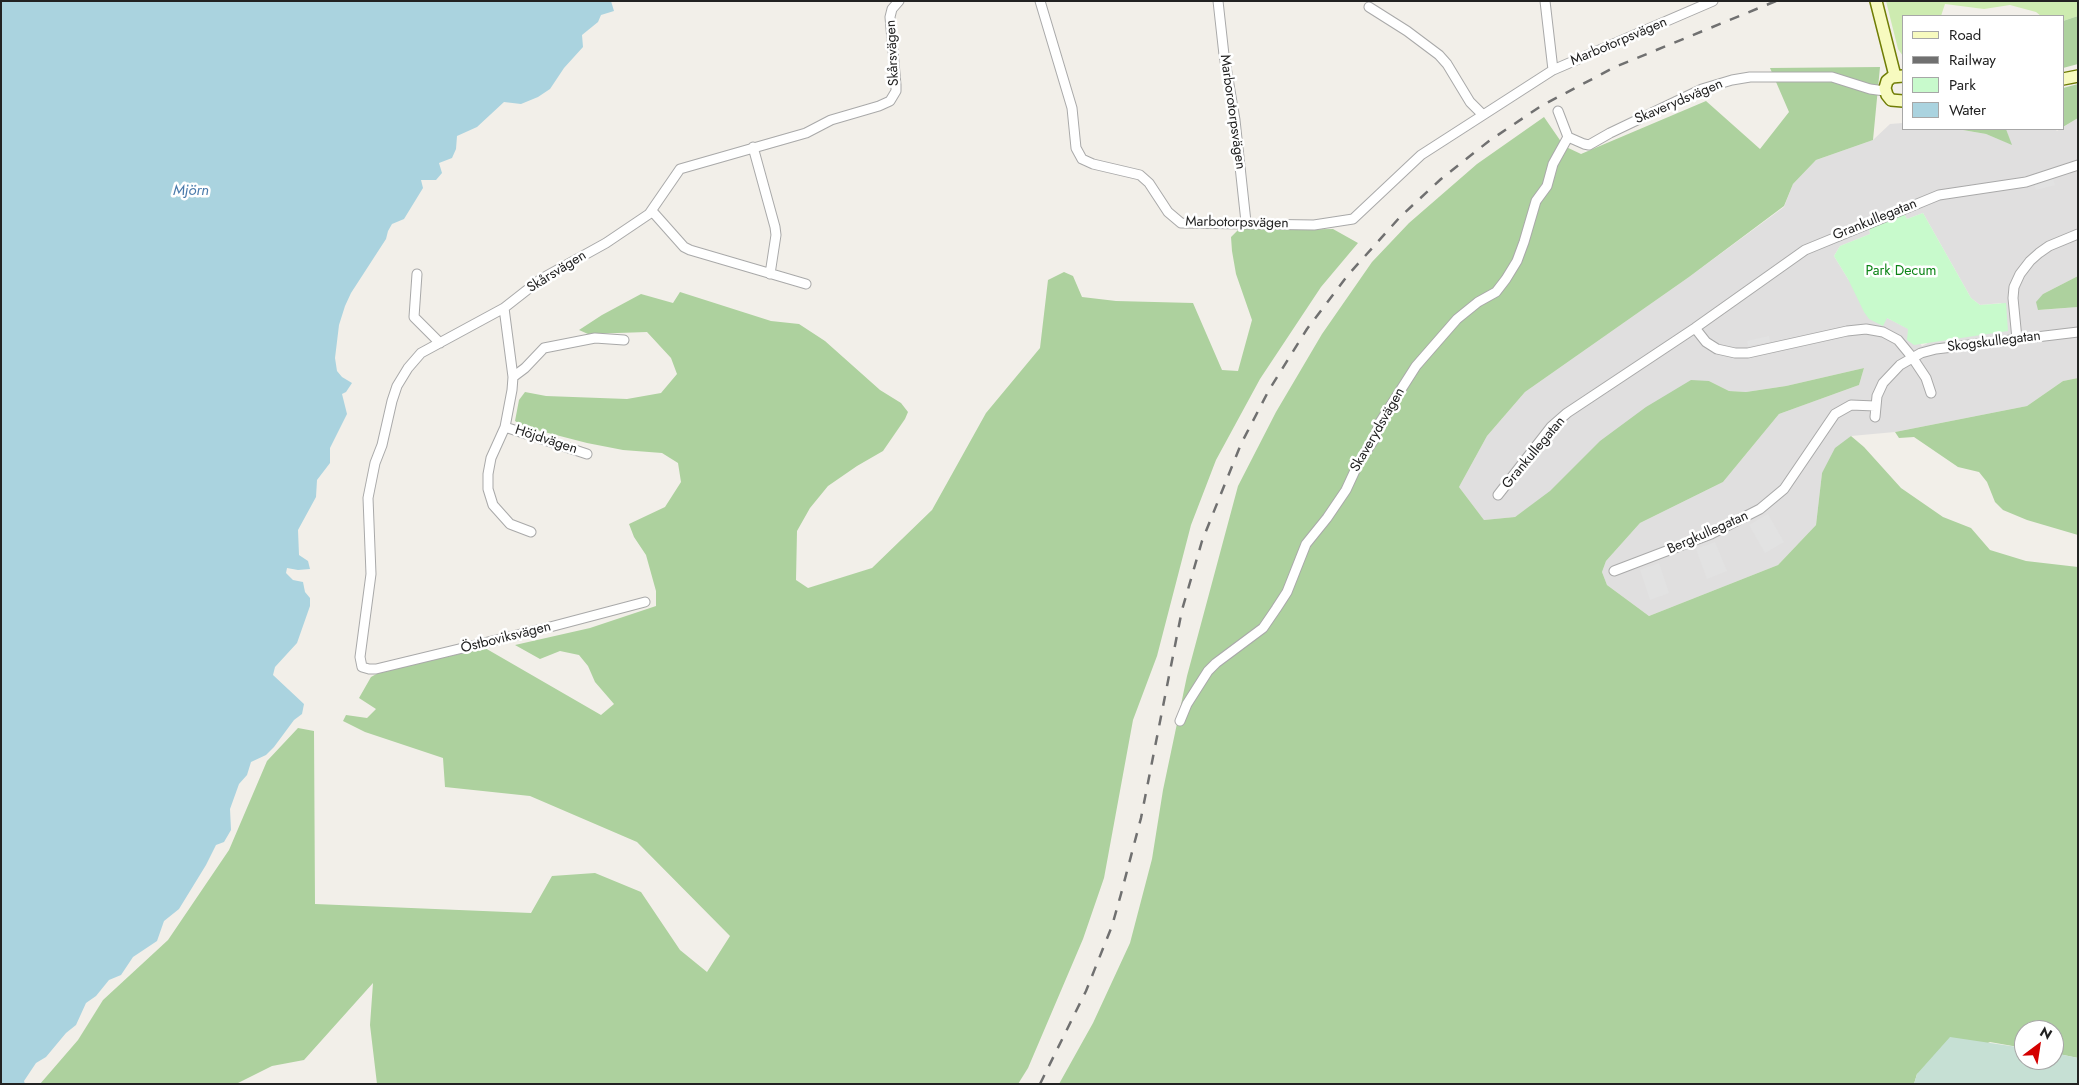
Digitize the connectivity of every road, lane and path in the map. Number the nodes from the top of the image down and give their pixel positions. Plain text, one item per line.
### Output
1 (899, 1) edge
2 (1040, 1) edge
3 (1218, 1) edge
4 (1545, 1) edge
5 (1713, 1) edge
6 (1877, 3) edge
7 (1369, 7) dead end
8 (1553, 70) junction
9 (1899, 76) edge
10 (2078, 76) edge
11 (2064, 79) edge
12 (1885, 92) junction
13 (1902, 101) edge
14 (1558, 111) dead end
15 (1482, 114) junction
16 (1568, 137) junction
17 (752, 147) junction
18 (2078, 165) edge
19 (652, 211) junction
20 (1246, 222) junction
21 (2078, 234) edge
22 (417, 274) dead end
23 (770, 274) junction
24 (806, 284) dead end
25 (504, 308) junction
26 (1695, 328) junction
27 (2078, 332) edge
28 (2017, 339) junction
29 (624, 340) dead end
30 (440, 343) junction
31 (1912, 357) junction
32 (512, 377) junction
33 (1931, 393) dead end
34 (1876, 406) junction
35 (1875, 416) dead end
36 (505, 427) junction
37 (587, 454) dead end
38 (1498, 495) dead end
39 (531, 532) dead end
40 (1614, 570) dead end
41 (645, 602) dead end
42 (365, 669) joint
43 (1180, 721) dead end

1 - 17 street, Skårsvägen
2 - 20 street, Marbotorpsvägen
3 - 20 street, Marborotorpsvägen
4 - 8 street, Marbotorpsvägen
5 - 8 street, Marbotorpsvägen
6 - 9 street
7 - 15 street
8 - 15 street, Marbotorpsvägen
9 - 12 street
10 - 11 street
12 - 13 street
12 - 16 street, Skaverydsvägen
14 - 16 street
15 - 20 street, Marbotorpsvägen
16 - 43 street, Skaverydsvägen
17 - 19 street, Skårsvägen
17 - 23 street
18 - 26 street, Grankullegatan
19 - 23 street
19 - 25 street, Skårsvägen
21 - 28 street
22 - 30 street
23 - 24 street
25 - 30 street, Skårsvägen
25 - 32 street, Höjdvägen
26 - 31 street
26 - 38 street, Grankullegatan
27 - 28 street, Skogskullegatan
28 - 31 street, Skogskullegatan
29 - 32 street
30 - 42 street, Skårsvägen
31 - 33 street
31 - 34 street, Skogskullegatan
32 - 36 street, Höjdvägen
34 - 35 street, Skogskullegatan
34 - 40 street, Bergkullegatan
36 - 37 street, Höjdvägen
36 - 39 street, Höjdvägen
41 - 42 street, Östboviksvägen

